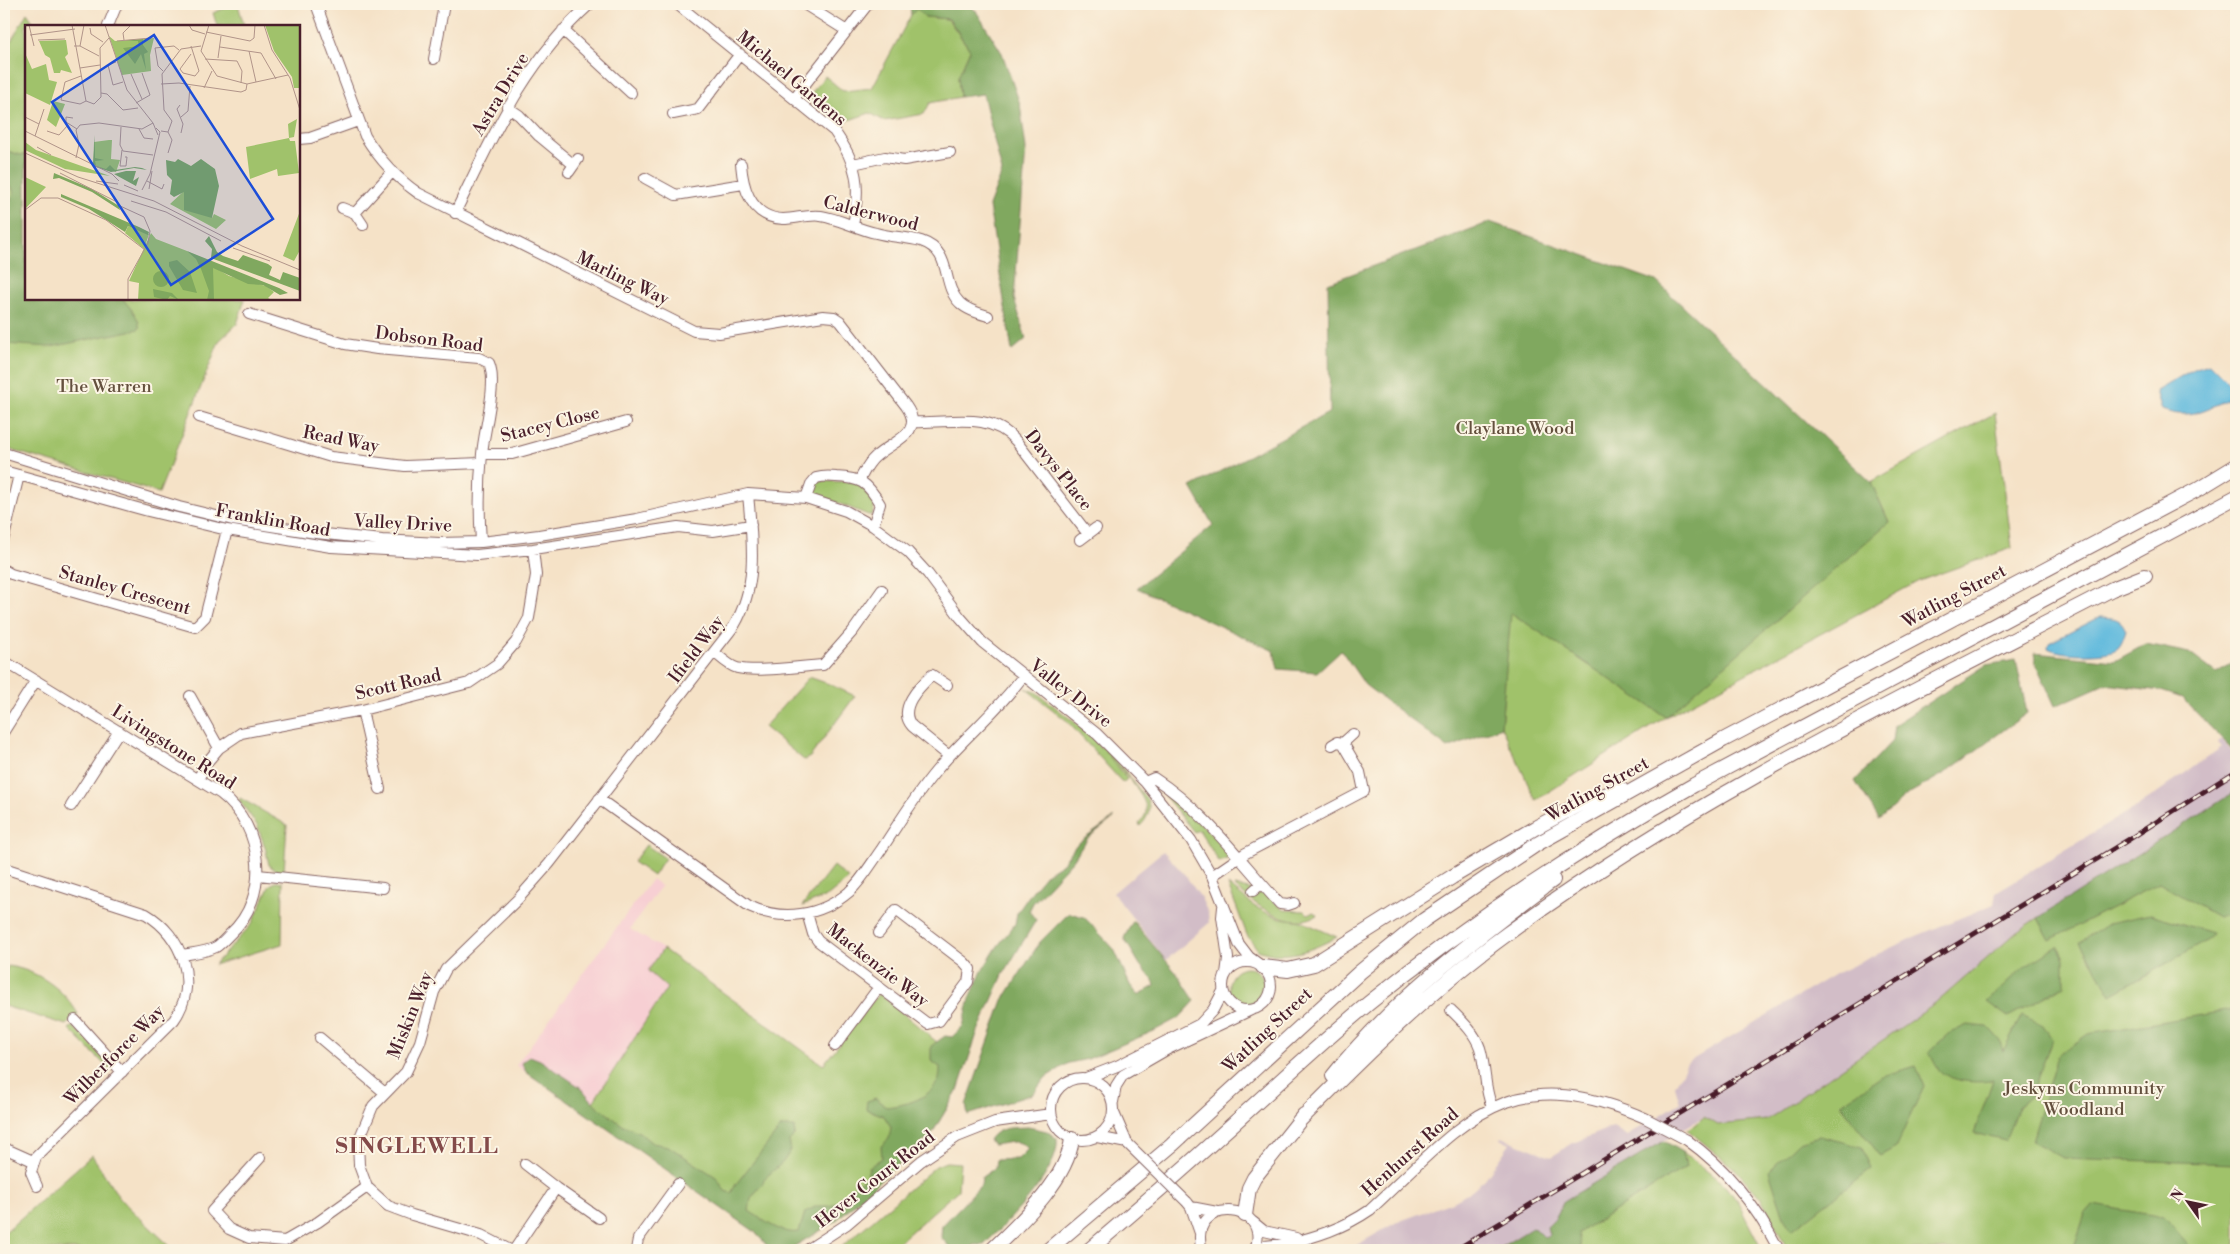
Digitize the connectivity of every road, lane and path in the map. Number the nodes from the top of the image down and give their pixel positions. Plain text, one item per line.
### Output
1 (117, 4) edge
2 (316, 4) edge
3 (444, 4) edge
4 (590, 4) edge
5 (677, 4) edge
6 (804, 4) edge
7 (868, 4) edge
8 (108, 25) edge
9 (563, 30) junction
10 (847, 32) junction
11 (740, 54) junction
12 (434, 59) dead end
13 (631, 93) dead end
14 (795, 97) junction
15 (507, 108) junction
16 (673, 114) dead end
17 (358, 121) junction
18 (300, 139) edge
19 (950, 152) dead end
20 (741, 164) dead end
21 (853, 164) junction
22 (574, 165) dead end
23 (392, 172) junction
24 (644, 178) dead end
25 (743, 184) junction
26 (342, 208) dead end
27 (355, 213) junction
28 (455, 213) junction
29 (362, 225) dead end
30 (853, 225) junction
31 (249, 314) dead end
32 (988, 316) dead end
33 (199, 417) dead end
34 (626, 422) dead end
35 (913, 422) junction
36 (4, 453) edge
37 (481, 458) junction
38 (2236, 466) edge
39 (4, 471) edge
40 (19, 476) junction
41 (860, 479) junction
42 (748, 494) junction
43 (2236, 497) edge
44 (806, 498) junction
45 (751, 525) junction
46 (873, 526) junction
47 (227, 530) junction
48 (1088, 534) dead end
49 (4, 537) edge
50 (481, 542) junction
51 (533, 549) junction
52 (4, 570) edge
53 (2145, 576) dead end
54 (882, 590) dead end
55 (714, 653) junction
56 (4, 661) edge
57 (1024, 676) junction
58 (36, 680) junction
59 (947, 685) dead end
60 (190, 696) dead end
61 (362, 710) junction
62 (4, 731) edge
63 (119, 731) junction
64 (1352, 734) dead end
65 (1343, 743) junction
66 (1332, 745) dead end
67 (220, 748) junction
68 (948, 756) junction
69 (198, 779) junction
70 (1650, 780) junction
71 (1145, 782) junction
72 (380, 790) dead end
73 (599, 799) junction
74 (71, 806) dead end
75 (1638, 816) junction
76 (1238, 858) junction
77 (4, 868) edge
78 (258, 876) junction
79 (1212, 876) junction
80 (383, 888) dead end
81 (1294, 903) dead end
82 (1223, 906) junction
83 (807, 914) junction
84 (879, 933) dead end
85 (182, 956) junction
86 (1263, 967) junction
87 (1226, 974) junction
88 (879, 987) junction
89 (1223, 991) junction
90 (1251, 1010) junction
91 (1451, 1010) dead end
92 (74, 1020) dead end
93 (320, 1038) dead end
94 (835, 1046) dead end
95 (122, 1072) junction
96 (1085, 1078) junction
97 (385, 1094) junction
98 (1113, 1102) junction
99 (1492, 1107) junction
100 (1114, 1113) junction
101 (1052, 1114) junction
102 (1299, 1121) junction
103 (1097, 1137) junction
104 (1072, 1139) junction
105 (1127, 1143) junction
106 (4, 1148) edge
107 (260, 1158) dead end
108 (33, 1161) junction
109 (525, 1164) dead end
110 (678, 1184) dead end
111 (37, 1186) dead end
112 (367, 1187) junction
113 (556, 1188) junction
114 (1189, 1204) junction
115 (1217, 1212) junction
116 (599, 1218) dead end
117 (1248, 1218) junction
118 (1200, 1233) junction
119 (1302, 1238) junction
120 (287, 1246) edge
121 (512, 1250) edge
122 (636, 1250) edge
123 (807, 1250) edge
124 (992, 1250) edge
125 (1048, 1250) edge
126 (1090, 1250) edge
127 (1202, 1250) edge
128 (1255, 1250) edge
129 (1779, 1250) edge

1 - 8 street
2 - 17 street, Marling Way
3 - 12 street
4 - 9 street, Astra Drive
5 - 11 street, Michael Gardens
6 - 10 street
7 - 10 street
9 - 13 street
9 - 15 street, Astra Drive
10 - 14 street
11 - 14 street, Michael Gardens
11 - 16 street
14 - 21 street, Michael Gardens
15 - 22 street
15 - 28 street, Astra Drive
17 - 18 street
17 - 23 street, Marling Way
19 - 21 street
20 - 25 street, Calderwood
21 - 30 street, Michael Gardens
23 - 27 street
23 - 28 street, Marling Way
24 - 25 street
25 - 30 street, Calderwood
26 - 27 street
27 - 29 street
28 - 35 street, Marling Way
30 - 32 street, Calderwood
31 - 37 street, Dobson Road
33 - 37 street, Read Way
34 - 37 street, Stacey Close
35 - 41 street
35 - 48 street, Davys Place
36 - 50 street, Valley Drive
37 - 50 street, Dobson Road
38 - 70 highway, Watling Street
39 - 40 street, Franklin Road
40 - 47 street, Franklin Road
40 - 49 street
41 - 44 street
41 - 46 street
42 - 44 street, Valley Drive
42 - 45 street, Ifield Way
42 - 50 street, Valley Drive
43 - 75 highway
44 - 46 street, Valley Drive
45 - 51 street, Franklin Road
45 - 55 street, Ifield Way
46 - 57 street, Valley Drive
47 - 51 street, Franklin Road
47 - 52 street, Stanley Crescent
51 - 61 street, Scott Road
53 - 102 highway
54 - 55 street
55 - 73 street, Ifield Way
56 - 58 street, Livingstone Road
57 - 68 street, Mackenzie Way
57 - 71 street, Valley Drive
58 - 62 street
58 - 63 street, Livingstone Road
59 - 68 street
60 - 67 street
61 - 67 street, Scott Road
61 - 72 street
63 - 69 street, Livingstone Road
63 - 74 street
64 - 65 street
65 - 66 street
65 - 76 street
67 - 69 street, Scott Road
68 - 83 street, Mackenzie Way
69 - 78 street, Livingstone Road
70 - 86 highway
70 - 125 highway, Watling Street
71 - 76 street
71 - 79 street, Valley Drive
73 - 83 street, Mackenzie Way
73 - 97 street, Miskin Way
75 - 102 highway
75 - 126 highway
76 - 79 street
76 - 81 street
77 - 85 street, Wilberforce Way
78 - 80 street
78 - 85 street, Livingstone Road
79 - 82 street, Valley Drive
82 - 86 street, Valley Drive
82 - 87 street, Valley Drive
83 - 88 street, Mackenzie Way
84 - 88 street, Mackenzie Way
85 - 95 street, Wilberforce Way
86 - 87 street
86 - 90 street
87 - 89 street
88 - 94 street
89 - 90 street
89 - 96 street
90 - 98 street
91 - 99 street
92 - 95 street
93 - 97 street
95 - 108 street, Wilberforce Way
96 - 98 street
96 - 101 street
97 - 112 street, Miskin Way
98 - 100 street
99 - 119 street, Henhurst Road
99 - 129 street, Henhurst Road, bridge
100 - 103 street
100 - 105 street
101 - 104 street
101 - 123 street, Hever Court Road
102 - 117 highway
103 - 104 street
103 - 105 street
104 - 124 highway
105 - 114 street, bridge
106 - 108 street
107 - 120 street
108 - 111 street
109 - 113 street
110 - 122 street
112 - 120 street
112 - 121 street, Miskin Way
113 - 116 street
113 - 121 street
114 - 115 street, Henhurst Road
114 - 118 street
115 - 117 street, Henhurst Road
115 - 118 street
117 - 119 street, Henhurst Road
117 - 128 street, Henhurst Road
118 - 127 street
119 - 128 street, Henhurst Road

